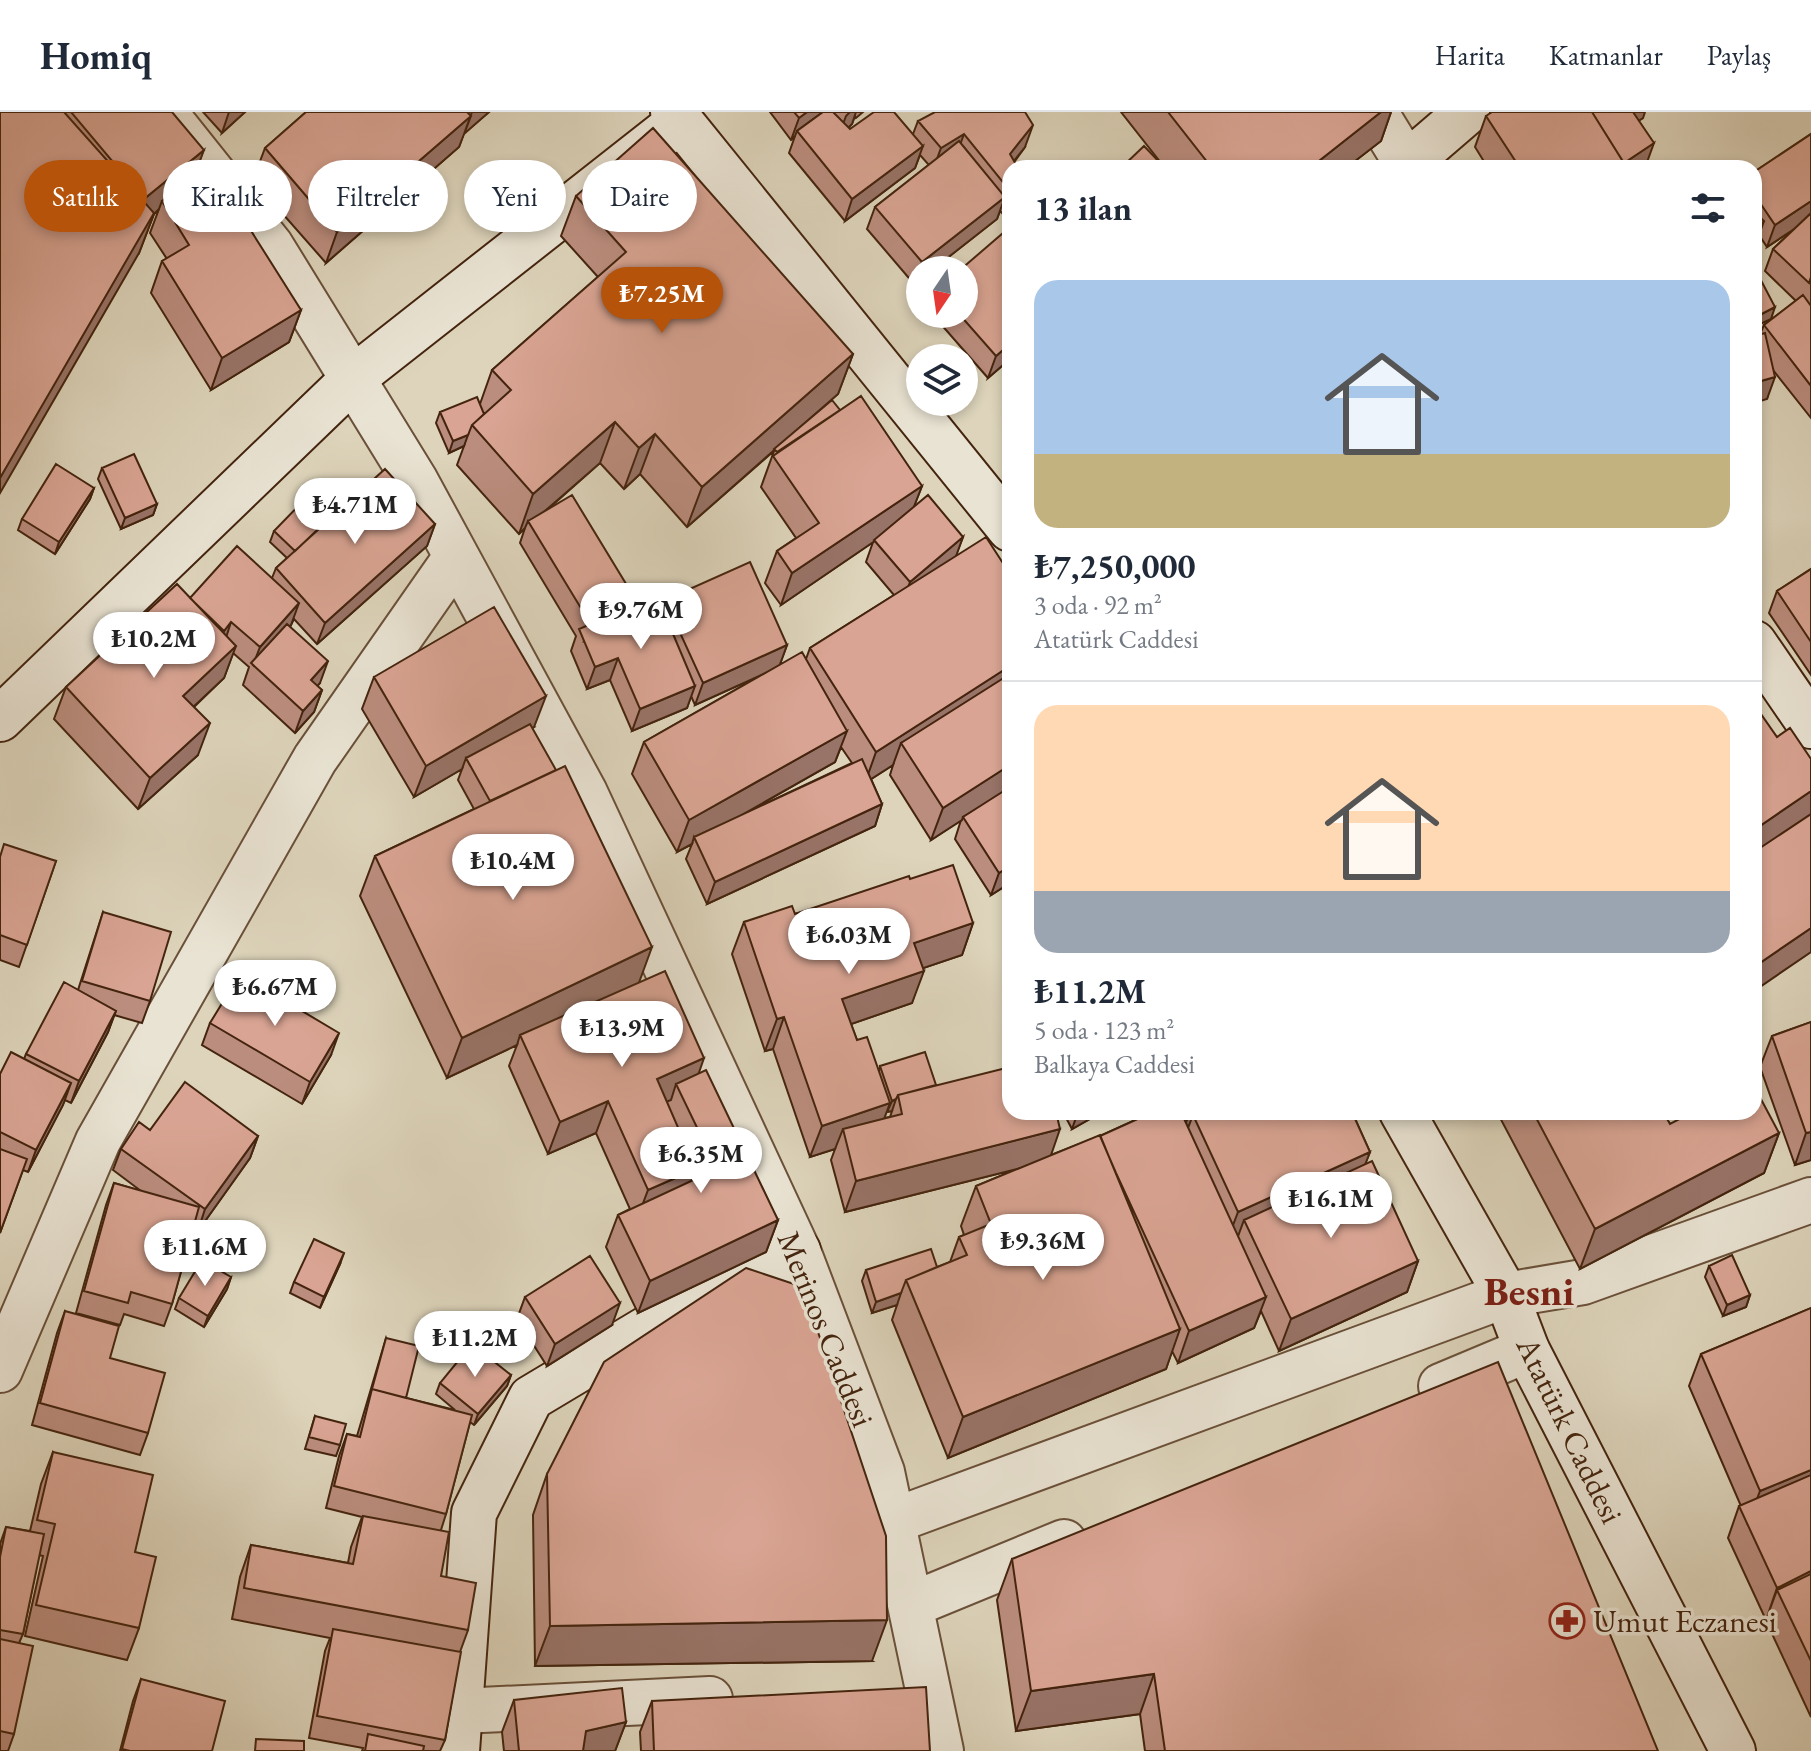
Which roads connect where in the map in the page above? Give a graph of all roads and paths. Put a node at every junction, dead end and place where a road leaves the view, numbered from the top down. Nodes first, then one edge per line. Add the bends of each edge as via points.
1 (164, 112) edge
2 (1375, 112) edge
3 (1467, 112) edge
4 (677, 117) edge
5 (1402, 160) edge
6 (1414, 160) edge
7 (352, 380) junction
8 (1002, 519) edge
9 (456, 557) junction
10 (1762, 655) edge
11 (0, 719) edge
12 (1811, 726) edge
13 (1407, 1120) edge
14 (1811, 1200) edge
15 (798, 1251) junction
16 (1506, 1295) junction
17 (1527, 1350) junction
18 (0, 1370) edge
19 (1409, 1399) edge
20 (893, 1521) junction
21 (1101, 1526) edge
22 (911, 1605) junction
23 (928, 1689) junction
24 (881, 1692) edge
25 (756, 1697) edge
26 (458, 1731) edge
27 (941, 1751) edge
28 (1733, 1751) edge

1 - 7 street, Merinos Caddesi via 271,246
2 - 5 street
3 - 6 street
4 - 7 street
4 - 8 street
7 - 9 street, Merinos Caddesi
7 - 11 street
9 - 15 street, Merinos Caddesi via 585,793
9 - 18 street via 315,759 106,1128
10 - 12 street
13 - 16 street, Atatürk Caddesi
14 - 16 street via 1583,1282
15 - 20 street, Merinos Caddesi via 882,1472
15 - 26 street via 653,1325 531,1398 474,1513
16 - 17 street, Atatürk Caddesi
16 - 20 street
17 - 19 street
17 - 28 street, Atatürk Caddesi
20 - 22 street, Merinos Caddesi
21 - 22 street
22 - 23 street, Merinos Caddesi
23 - 24 street
23 - 27 street, Merinos Caddesi
25 - 26 street

